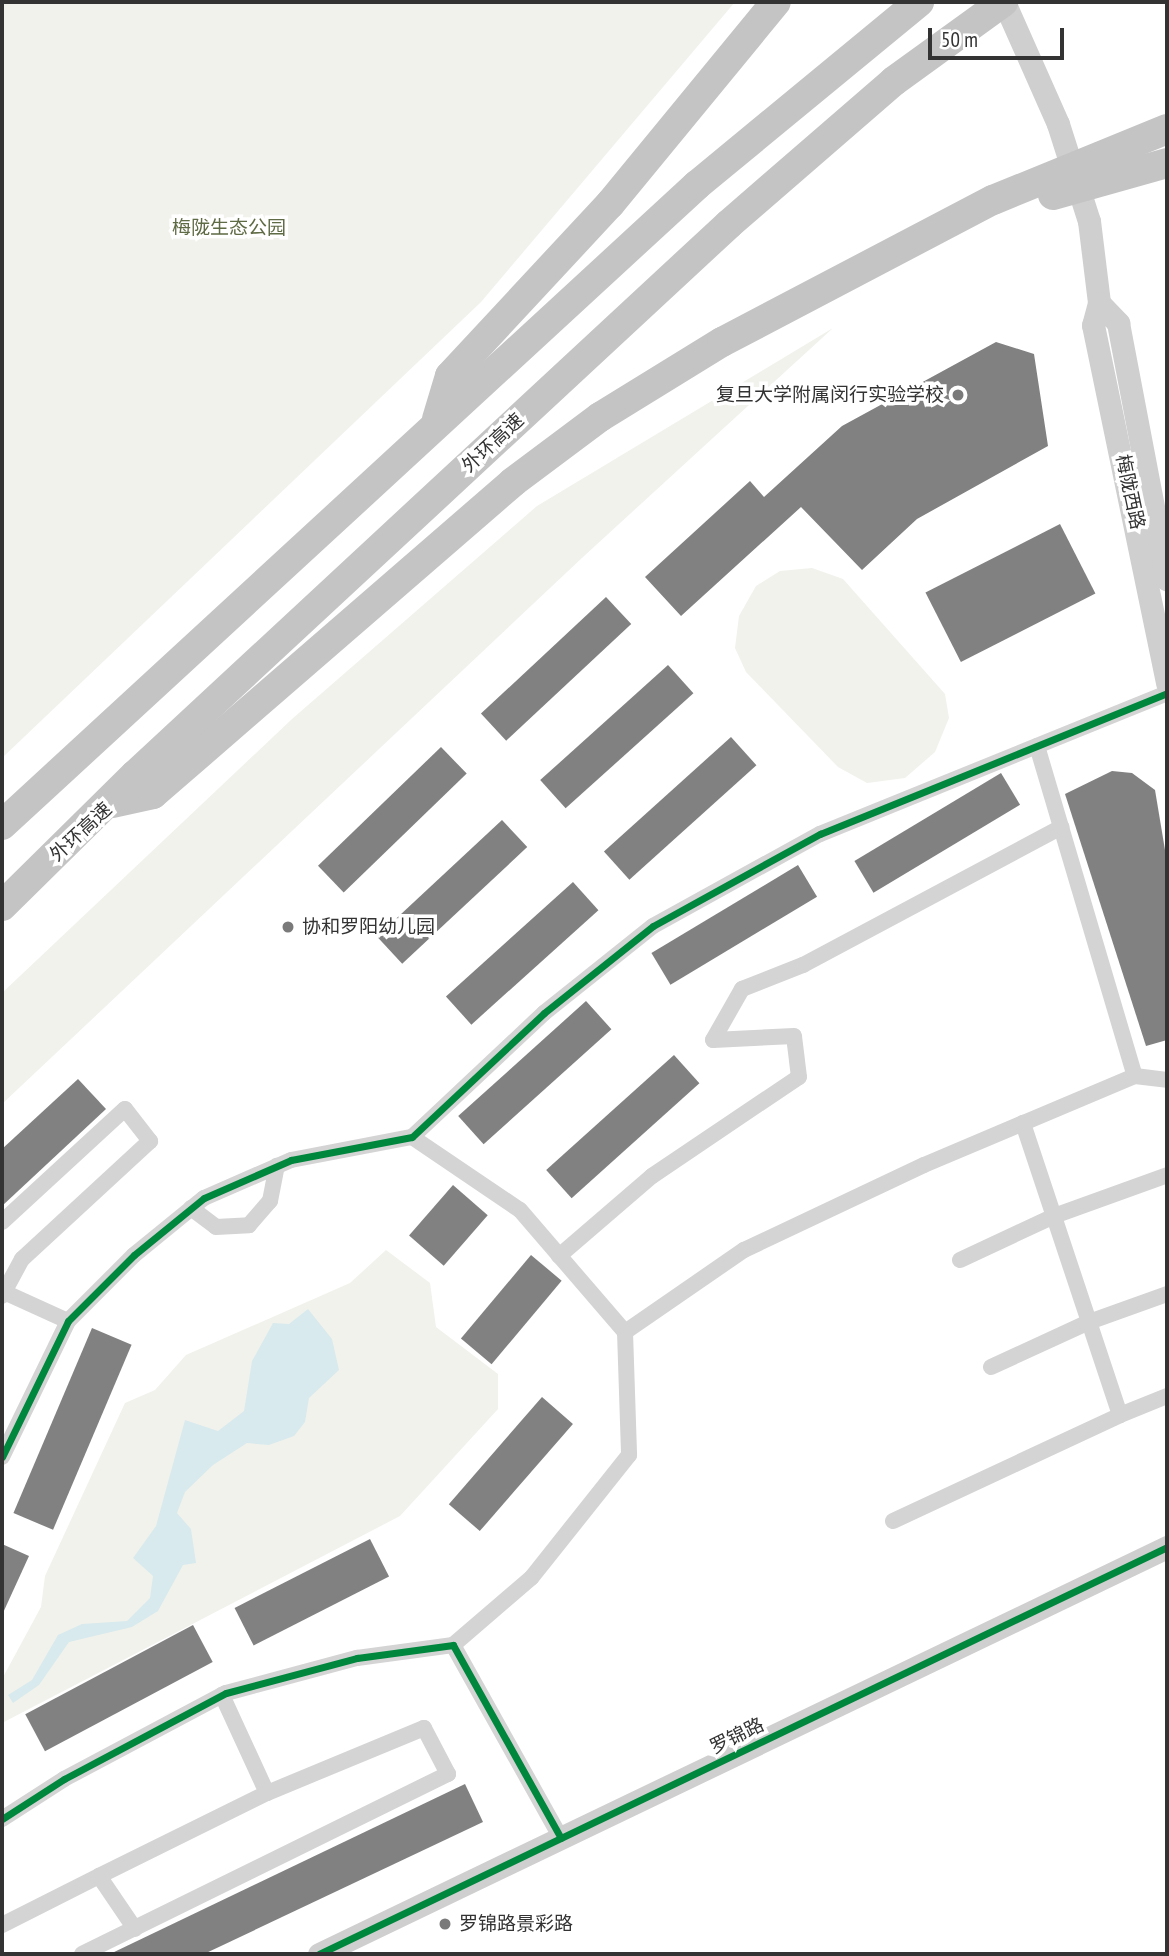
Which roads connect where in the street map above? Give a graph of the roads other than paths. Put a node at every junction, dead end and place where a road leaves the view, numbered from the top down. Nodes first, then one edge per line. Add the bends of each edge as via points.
1 (776, 2) edge
2 (919, 2) edge
3 (1003, 2) edge
4 (1167, 129) edge
5 (1167, 163) edge
6 (1099, 303) junction
7 (781, 307) junction
8 (437, 419) junction
9 (1167, 579) edge
10 (1167, 683) edge
11 (1167, 693) edge
12 (1037, 746) junction
13 (112, 803) junction
14 (2, 825) edge
15 (1061, 827) junction
16 (2, 906) edge
17 (1135, 1076) junction
18 (1167, 1080) edge
19 (1023, 1124) junction
20 (412, 1137) junction
21 (277, 1166) junction
22 (1167, 1175) edge
23 (191, 1208) junction
24 (1054, 1216) junction
25 (2, 1222) edge
26 (559, 1256) junction
27 (960, 1260) dead end
28 (3, 1294) edge
29 (1167, 1294) edge
30 (68, 1321) junction
31 (1088, 1322) junction
32 (625, 1332) junction
33 (991, 1367) dead end
34 (1167, 1396) edge
35 (1120, 1415) junction
36 (2, 1457) edge
37 (893, 1521) dead end
38 (1167, 1547) edge
39 (453, 1645) junction
40 (222, 1695) junction
41 (267, 1793) junction
42 (2, 1819) edge
43 (561, 1839) junction
44 (99, 1876) junction
45 (2, 1925) edge
46 (135, 1929) junction
47 (82, 1954) edge
48 (320, 1954) edge

1 - 8 highway via 636,174 450,376
2 - 8 highway via 697,185
3 - 6 street, 梅陇西路 via 1077,173
3 - 13 highway, 外环高速 via 894,82 729,224 146,765
4 - 7 highway, bridge via 993,200
5 - 7 highway, bridge via 1075,186
6 - 9 street, 梅陇西路 via 1118,323
6 - 10 street, 梅陇西路 via 1093,326
7 - 13 highway, bridge via 620,404 513,482 153,794
8 - 14 highway
11 - 12 street
12 - 15 street
12 - 20 street via 820,834 653,926 544,1013
13 - 16 highway, 外环高速
15 - 17 street
15 - 26 street via 803,965 742,989 713,1040 794,1036 799,1077 652,1176
17 - 18 street
17 - 19 street
19 - 24 street
19 - 32 street via 744,1250
20 - 21 street
20 - 26 street via 520,1210
21 - 23 street
21 - 23 street via 270,1201 249,1225 216,1227
22 - 24 street
23 - 30 street
24 - 27 street
24 - 31 street
25 - 28 street via 125,1109 150,1141 22,1259
26 - 32 street
28 - 30 street
29 - 31 street
30 - 36 street
31 - 33 street
31 - 35 street
32 - 39 street via 629,1455 531,1578
34 - 35 street
35 - 37 street
38 - 43 street, 罗锦路
39 - 40 street via 357,1658
39 - 43 street
40 - 41 street
40 - 42 street via 64,1779
41 - 44 street
41 - 46 street via 424,1728 448,1774
43 - 48 street, 罗锦路
44 - 45 street
44 - 46 street
46 - 47 street

